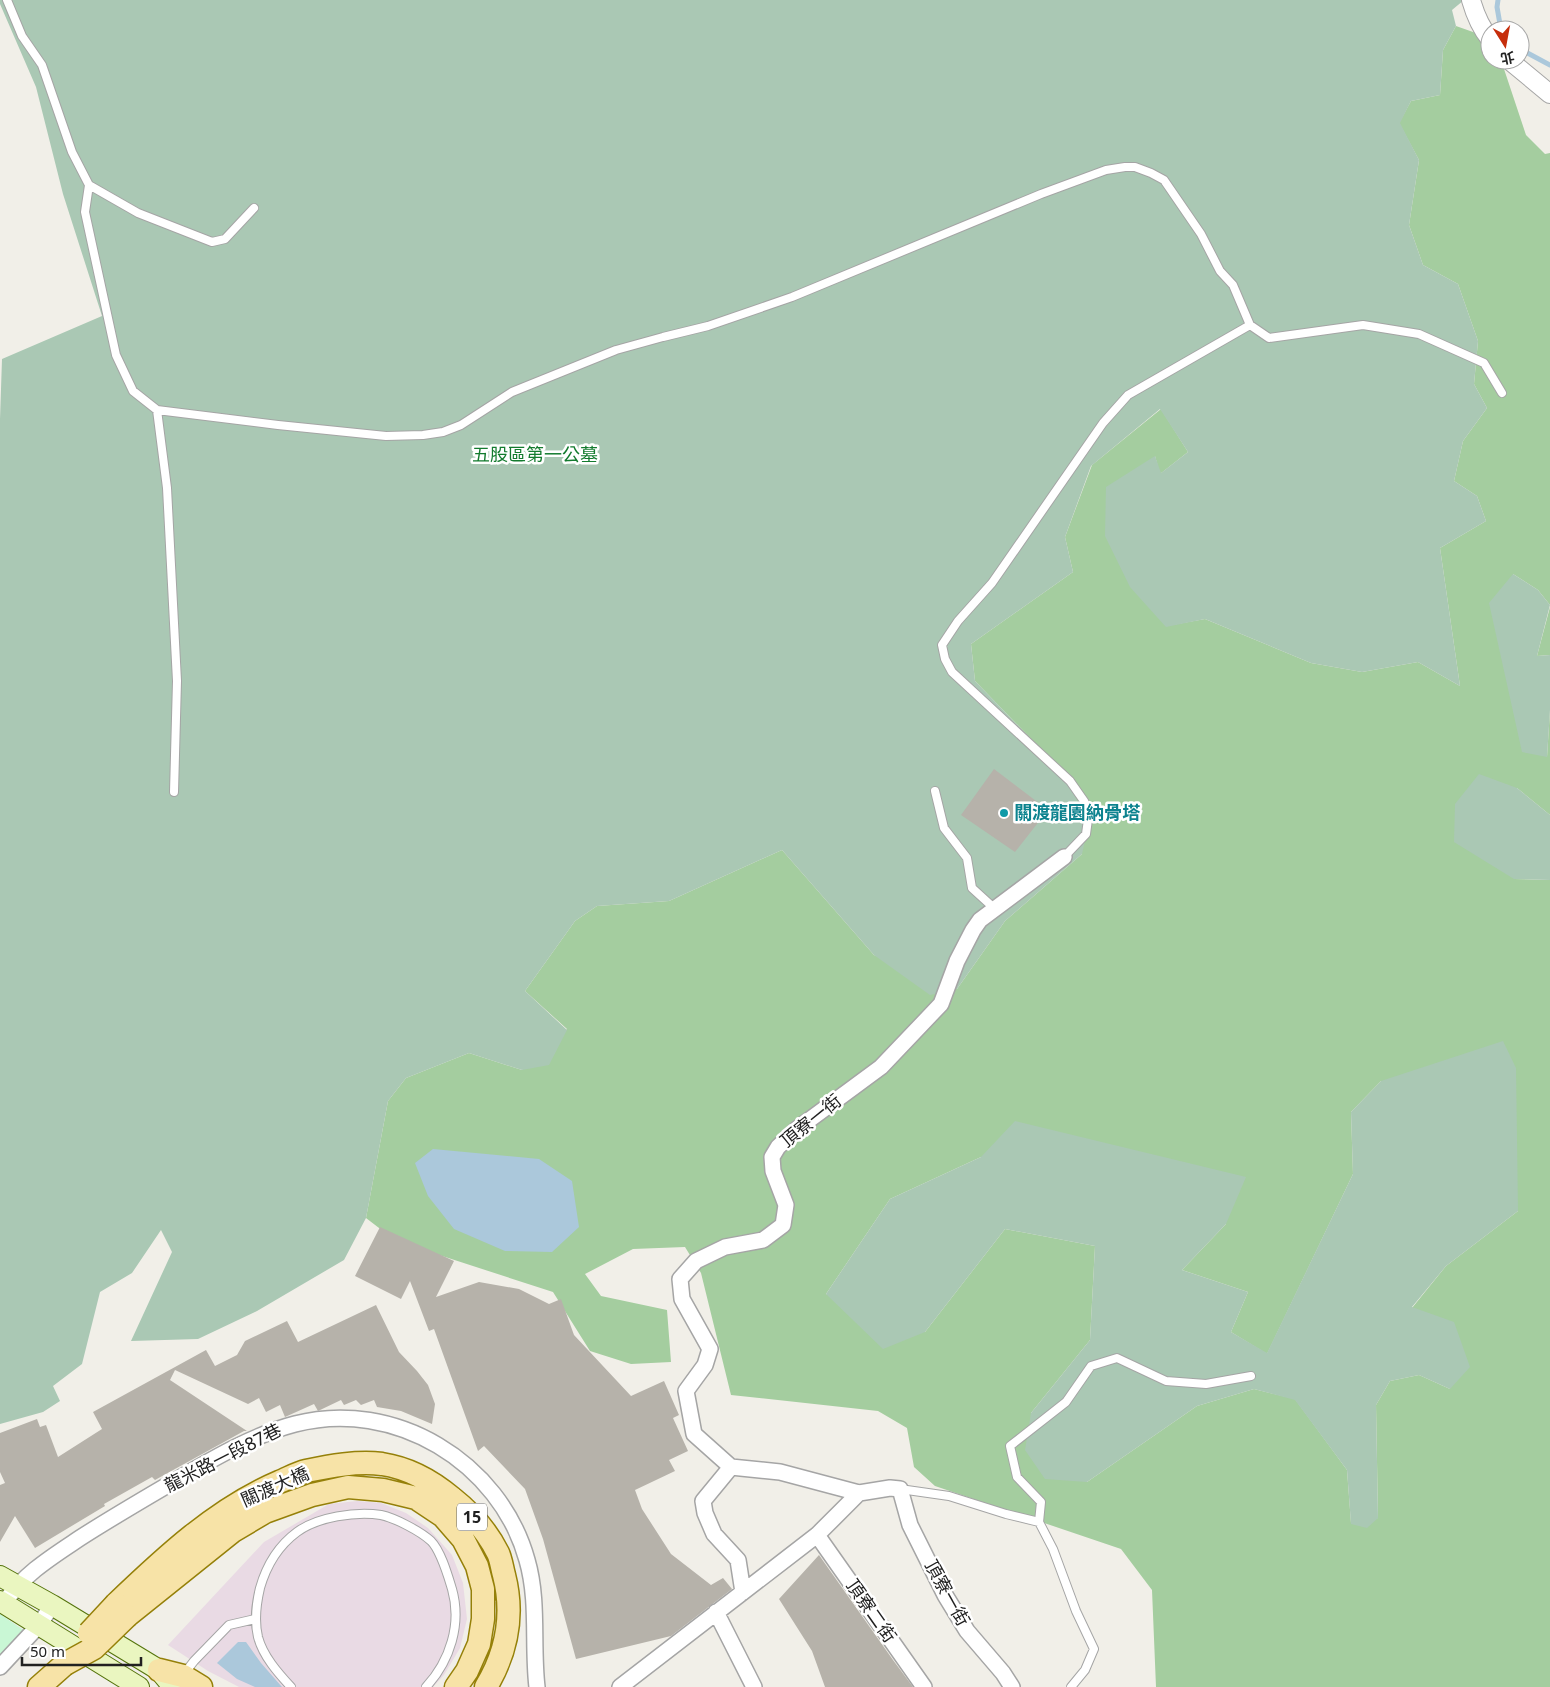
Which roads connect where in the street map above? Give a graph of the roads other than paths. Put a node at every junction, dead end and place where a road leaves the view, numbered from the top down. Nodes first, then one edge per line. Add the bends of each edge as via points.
1 (7, 0) edge
2 (1471, 0) edge
3 (1480, 23) edge
4 (1521, 70) edge
5 (1550, 94) edge
6 (90, 185) junction
7 (254, 208) dead end
8 (1250, 325) junction
9 (1502, 393) dead end
10 (157, 410) junction
11 (935, 791) dead end
12 (174, 792) dead end
13 (1064, 857) joint
14 (995, 909) junction
15 (1250, 1376) dead end
16 (731, 1467) junction
17 (900, 1489) junction
18 (859, 1493) junction
19 (1039, 1522) junction
20 (817, 1535) junction
21 (8, 1581) edge
22 (743, 1592) junction
23 (2, 1602) edge
24 (52, 1605) junction
25 (122, 1610) junction
26 (716, 1612) junction
27 (255, 1619) junction
28 (40, 1624) junction
29 (0, 1667) edge
30 (179, 1680) edge
31 (40, 1687) edge
32 (139, 1687) edge
33 (291, 1687) edge
34 (426, 1687) edge
35 (456, 1687) edge
36 (486, 1687) edge
37 (537, 1687) edge
38 (620, 1687) edge
39 (754, 1687) edge
40 (924, 1687) edge
41 (1012, 1687) edge
42 (1071, 1687) edge

1 - 6 lane via 22,36 42,65 72,152
2 - 3 street
4 - 5 street
6 - 7 lane via 138,213 212,242 225,239
6 - 10 lane via 85,212 116,355 133,391
8 - 9 lane via 1269,338 1363,325 1419,334 1484,363
8 - 10 lane via 1233,285 1217,267 1201,234 1164,180 1125,166 1040,194 792,297 708,326 616,350 512,392 461,425 443,432 386,436
8 - 13 lane via 1128,395 1103,423 992,583 958,620 942,644 952,672 1070,780 1084,801 1089,812 1086,834
10 - 12 lane via 167,488 177,681
11 - 14 lane via 944,828 967,858 972,888
13 - 14 street, 頂寮一街
14 - 16 street, 頂寮一街 via 973,930 941,1004 881,1067 797,1128 778,1146 772,1157 773,1171 786,1205 783,1225 763,1240 725,1247 696,1261 680,1279 682,1299 710,1349 705,1365 686,1391 694,1434
15 - 19 lane via 1206,1384 1166,1381 1117,1358 1091,1366 1066,1402 1010,1446 1017,1477 1041,1502
16 - 18 street via 780,1472
16 - 22 street via 703,1501 714,1534 738,1560
17 - 18 street
17 - 19 lane via 949,1496
17 - 41 street, 頂寮一街 via 910,1525 946,1595 967,1631
18 - 20 street
19 - 42 lane via 1094,1649 1085,1670
20 - 22 street
20 - 40 street, 頂寮二街
21 - 23 street, 龍米路一段87巷
21 - 24 main road
21 - 37 street, 龍米路一段87巷 via 188,1473 251,1440 317,1420 347,1418 376,1421 427,1438 447,1450 467,1465 505,1510 528,1561 534,1602
22 - 26 street
23 - 28 main road
24 - 28 street
24 - 30 main road
25 - 31 main road, bridge via 94,1648 65,1664
25 - 35 main road via 265,1512 312,1494 348,1487 382,1490 416,1498 443,1516 463,1539 477,1566 483,1620 479,1644 468,1672
25 - 36 main road, 關渡大橋 / 15 via 157,1566 233,1507 264,1489 304,1471 343,1464 381,1464 409,1471 438,1486 481,1526 498,1554 506,1583 507,1638
26 - 38 street
26 - 39 street
27 - 30 lane via 229,1625
27 - 33 lane via 258,1639 270,1662
27 - 34 lane via 265,1572 277,1552 297,1532 320,1520 358,1514 382,1515 408,1526 432,1542 444,1565 456,1603 455,1632 445,1662
28 - 29 street
28 - 32 main road

